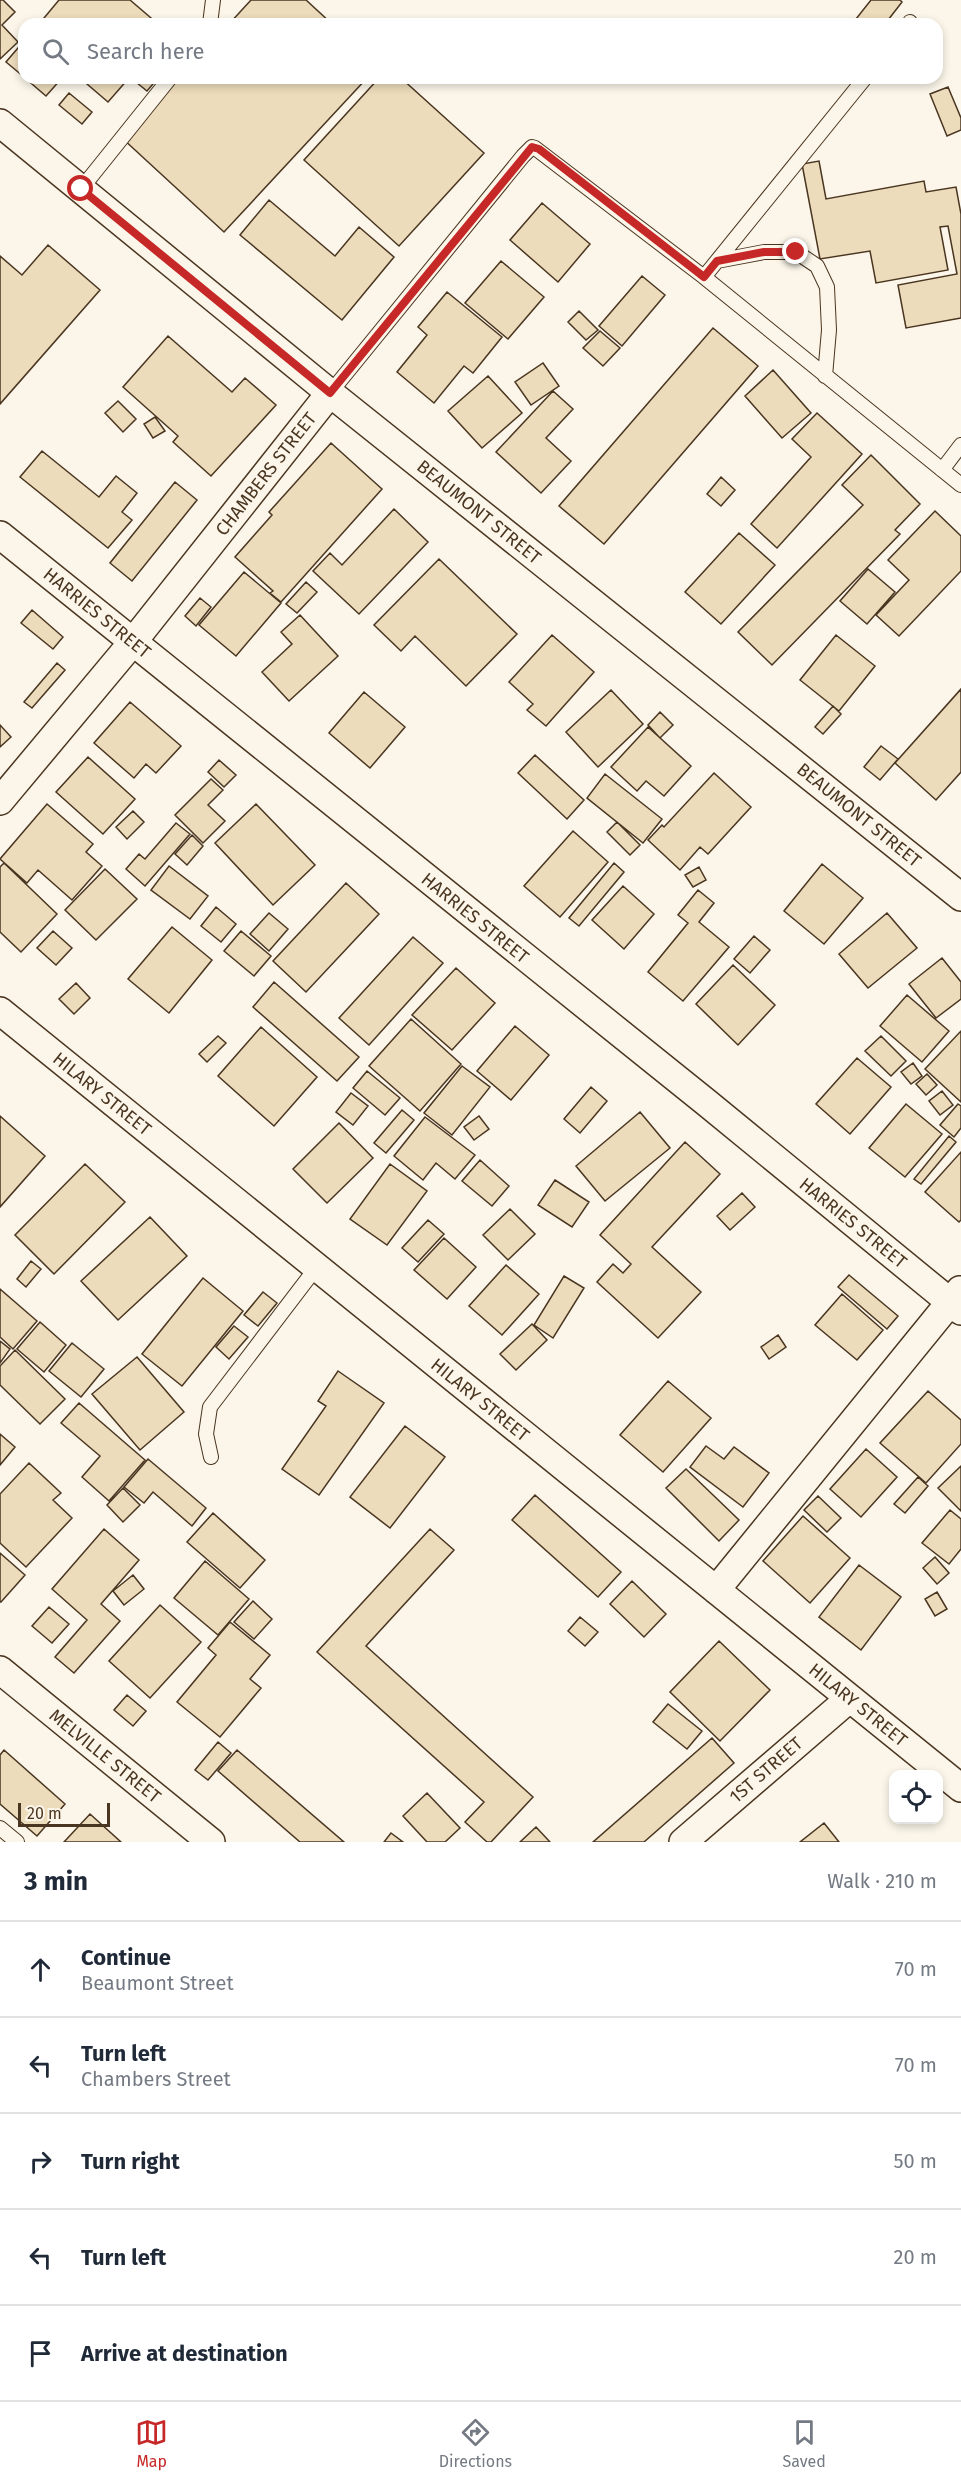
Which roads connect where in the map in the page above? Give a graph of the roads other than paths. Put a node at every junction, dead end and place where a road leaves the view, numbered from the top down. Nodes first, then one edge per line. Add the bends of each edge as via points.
1 (213, 0) edge
2 (211, 18) edge
3 (165, 84) edge
4 (860, 84) edge
5 (0, 123) edge
6 (81, 189) junction
7 (717, 261) junction
8 (704, 277) junction
9 (825, 376) junction
10 (330, 393) junction
11 (961, 445) edge
12 (942, 470) junction
13 (961, 485) edge
14 (0, 535) edge
15 (132, 643) junction
16 (0, 801) edge
17 (961, 897) edge
18 (0, 1011) edge
19 (316, 1268) junction
20 (957, 1301) edge
21 (211, 1457) dead end
22 (716, 1590) junction
23 (0, 1671) edge
24 (849, 1699) junction
25 (961, 1788) edge
26 (0, 1828) edge
27 (17, 1842) edge
28 (211, 1842) edge
29 (683, 1842) edge

1 - 2 lane
3 - 6 lane
4 - 7 lane
5 - 6 street, BEAUMONT STREET
6 - 10 street, BEAUMONT STREET
7 - 8 lane
7 - 9 lane via 764,252 796,252 817,266 827,287
8 - 9 lane
8 - 10 lane, CHAMBERS STREET via 532,147
9 - 12 lane
10 - 15 street, CHAMBERS STREET
10 - 17 street, BEAUMONT STREET
11 - 12 lane
12 - 13 lane
14 - 15 street, HARRIES STREET
15 - 16 street, CHAMBERS STREET
15 - 20 street, HARRIES STREET
18 - 19 street, HILARY STREET
19 - 21 lane via 210,1407 206,1434
19 - 22 street, HILARY STREET
20 - 22 street, HARRIES STREET
22 - 24 street, HILARY STREET
23 - 28 street, MELVILLE STREET
24 - 25 street, HILARY STREET
24 - 29 street, 1ST STREET
26 - 27 lane

